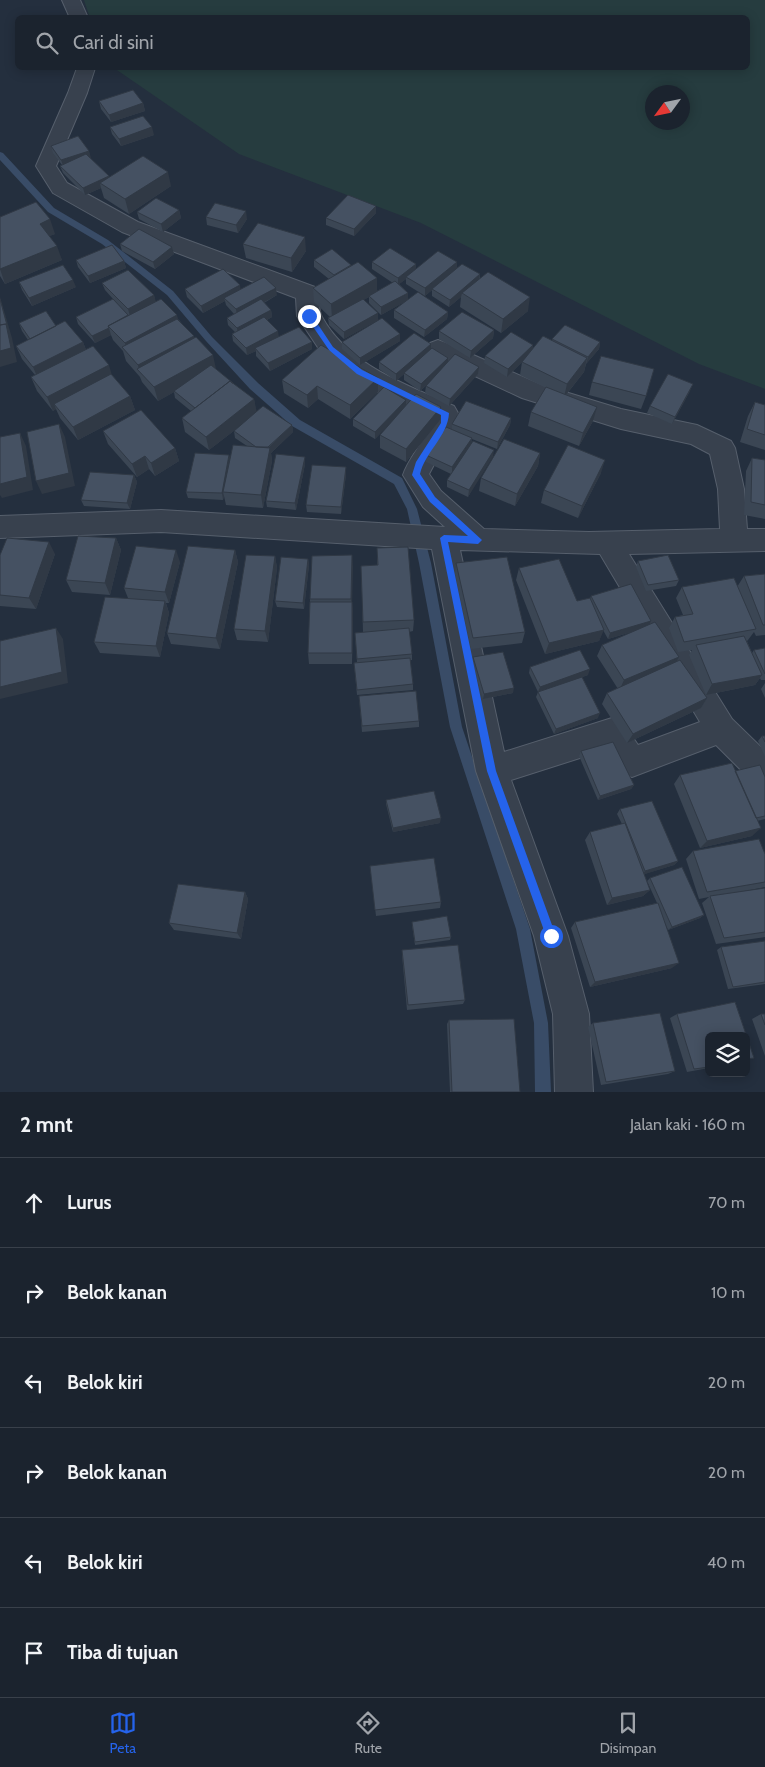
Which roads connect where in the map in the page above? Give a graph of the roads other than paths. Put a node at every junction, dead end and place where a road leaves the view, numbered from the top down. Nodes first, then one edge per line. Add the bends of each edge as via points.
1 (71, 0) edge
2 (78, 15) edge
3 (86, 70) edge
4 (438, 350) edge
5 (0, 528) edge
6 (444, 538) junction
7 (734, 539) junction
8 (478, 540) junction
9 (765, 540) edge
10 (608, 543) junction
11 (721, 729) junction
12 (492, 771) junction
13 (765, 772) edge
14 (574, 1092) edge

1 - 2 street
3 - 8 street via 46,166 60,188 130,226 307,293 309,316 331,349 359,372 445,413 445,423 418,464 416,475 432,499
4 - 7 street via 566,402 621,419 697,435 722,448 730,489
5 - 6 street via 161,520
6 - 8 street
6 - 12 street
7 - 9 street
7 - 10 street
8 - 10 street
10 - 11 street
11 - 12 street via 632,762 612,733
11 - 13 street
12 - 14 street via 551,936 571,1014

